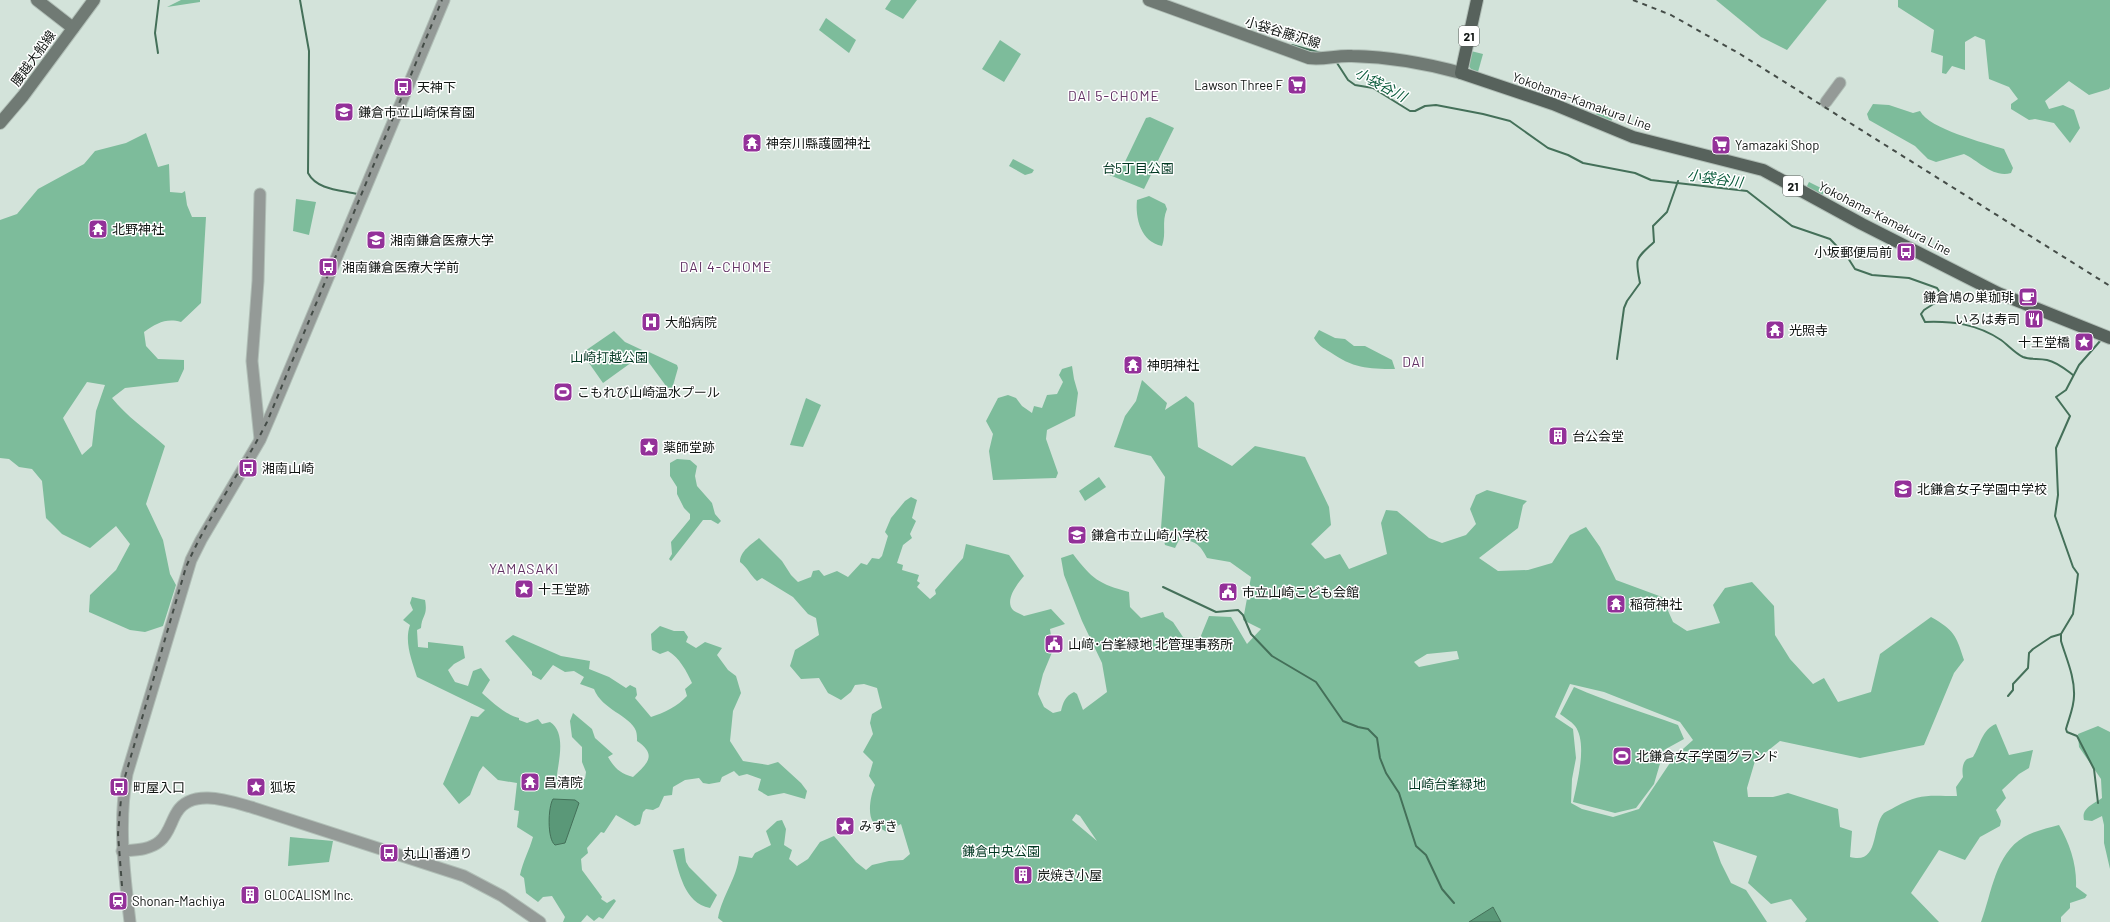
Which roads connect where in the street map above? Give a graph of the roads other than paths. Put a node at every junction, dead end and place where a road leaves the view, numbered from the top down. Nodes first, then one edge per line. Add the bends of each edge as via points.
1 (37, 0) edge
2 (94, 0) edge
3 (444, 0) edge
4 (1149, 0) edge
5 (1477, 0) edge
6 (73, 28) junction
7 (1461, 73) junction
8 (1840, 83) dead end
9 (1826, 102) dead end
10 (0, 123) edge
11 (260, 194) dead end
12 (2110, 338) edge
13 (260, 440) junction
14 (122, 851) junction
15 (130, 922) edge
16 (540, 922) edge

1 - 6 main road
2 - 6 main road
3 - 13 street
4 - 7 main road, 小袋谷藤沢線 via 1309,58 1328,59 1350,55 1402,60
5 - 7 main road, 21
6 - 10 main road, 腰越大船線
7 - 12 main road, Yokohama-Kamakura Line / 21 via 1553,104 1633,137 1763,170 1998,293
8 - 9 street
11 - 13 street via 258,281 252,361
13 - 14 street via 201,540 183,581 127,774 122,801
14 - 15 street
14 - 16 street via 145,848 161,840 170,828 176,813 190,800 223,800 249,806 464,876 502,896

